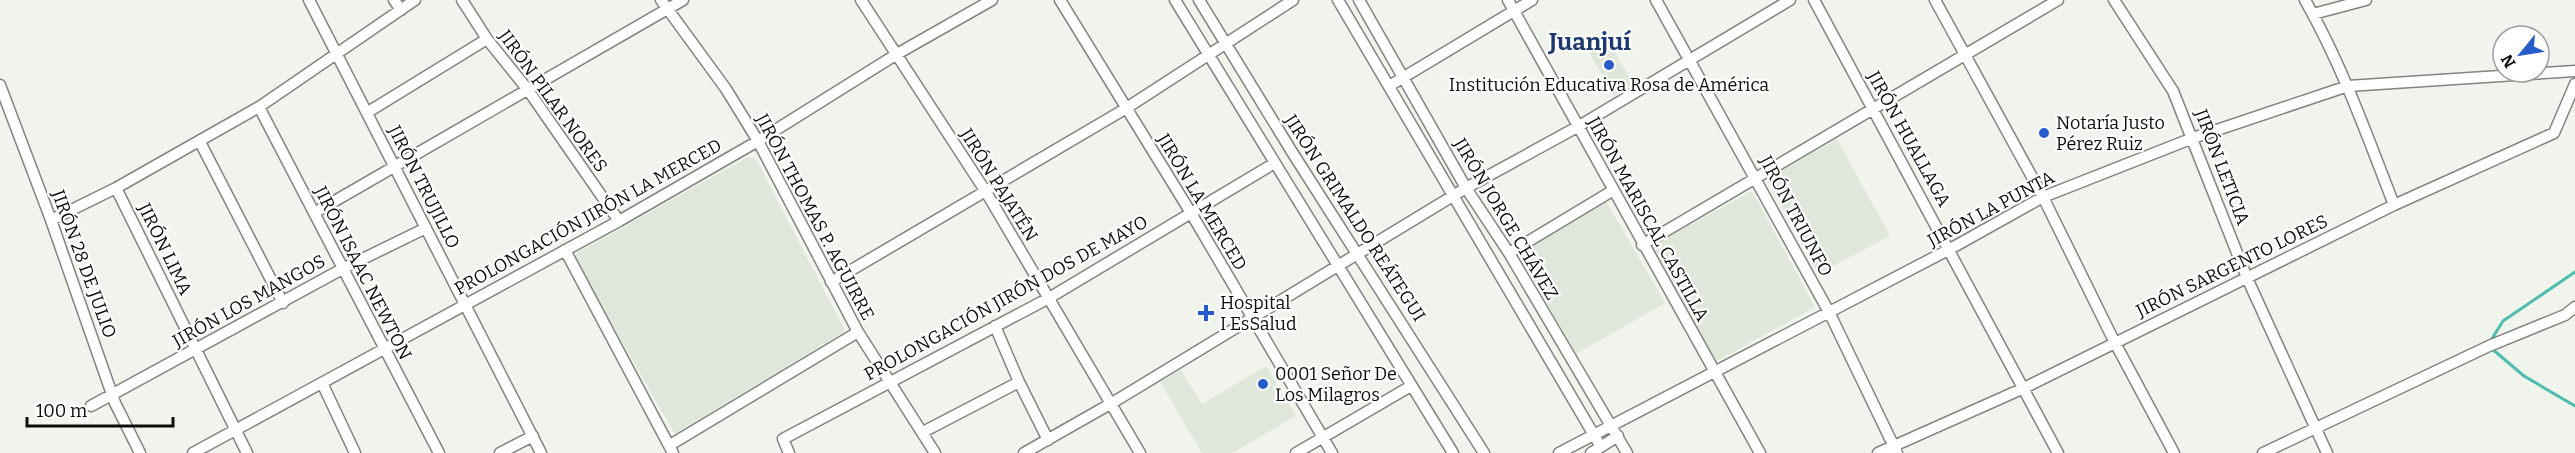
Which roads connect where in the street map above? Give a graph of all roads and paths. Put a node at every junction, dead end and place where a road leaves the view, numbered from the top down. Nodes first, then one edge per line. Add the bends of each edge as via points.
1 (309, 0) edge
2 (394, 0) edge
3 (415, 0) edge
4 (462, 0) edge
5 (683, 0) edge
6 (861, 0) edge
7 (992, 0) edge
8 (1060, 0) edge
9 (1175, 0) edge
10 (1199, 0) edge
11 (1293, 0) edge
12 (1338, 0) edge
13 (1359, 0) edge
14 (1508, 0) edge
15 (1532, 0) edge
16 (1656, 0) edge
17 (1790, 0) edge
18 (1814, 0) edge
19 (1935, 0) edge
20 (2058, 0) edge
21 (2114, 0) edge
22 (2305, 0) edge
23 (2366, 0) edge
24 (664, 4) edge
25 (400, 10) junction
26 (1514, 11) junction
27 (2313, 14) junction
28 (487, 39) junction
29 (1225, 44) junction
30 (338, 54) junction
31 (897, 54) junction
32 (1208, 56) junction
33 (1966, 56) junction
34 (1690, 60) junction
35 (2575, 71) edge
36 (1403, 76) junction
37 (2575, 84) edge
38 (1389, 86) junction
39 (2348, 86) junction
40 (1, 88) edge
41 (528, 90) junction
42 (259, 107) junction
43 (1874, 109) junction
44 (1125, 110) junction
45 (368, 112) junction
46 (1579, 126) junction
47 (2193, 138) junction
48 (758, 141) junction
49 (200, 142) junction
50 (1273, 164) junction
51 (396, 167) junction
52 (1757, 177) junction
53 (1466, 188) junction
54 (116, 189) junction
55 (1612, 191) junction
56 (986, 192) junction
57 (1453, 196) junction
58 (2043, 197) junction
59 (2394, 205) junction
60 (314, 213) junction
61 (1191, 213) junction
62 (51, 220) junction
63 (619, 221) junction
64 (426, 228) junction
65 (1642, 245) junction
66 (1950, 249) junction
67 (565, 250) junction
68 (1509, 253) junction
69 (1358, 254) junction
70 (1337, 266) junction
71 (344, 268) junction
72 (2247, 278) junction
73 (831, 282) junction
74 (1049, 298) junction
75 (282, 303) junction
76 (465, 303) junction
77 (2575, 307) edge
78 (1829, 312) junction
79 (1252, 318) junction
80 (995, 326) junction
81 (858, 332) junction
82 (2114, 341) junction
83 (196, 349) junction
84 (384, 350) junction
85 (1713, 372) junction
86 (889, 382) junction
87 (1019, 382) junction
88 (323, 385) junction
89 (1411, 386) junction
90 (2024, 388) junction
91 (113, 395) junction
92 (1112, 403) junction
93 (91, 406) dead end
94 (1611, 426) junction
95 (2313, 427) junction
96 (234, 429) junction
97 (923, 432) junction
98 (1593, 434) junction
99 (533, 436) junction
100 (1618, 436) junction
101 (1322, 437) junction
102 (1048, 440) junction
103 (1601, 447) junction
104 (671, 449) edge
105 (1895, 449) edge
106 (140, 453) edge
107 (193, 453) edge
108 (247, 453) edge
109 (355, 453) edge
110 (440, 453) edge
111 (500, 453) edge
112 (541, 453) edge
113 (789, 453) edge
114 (935, 453) edge
115 (1024, 453) edge
116 (1140, 453) edge
117 (1296, 453) edge
118 (1332, 453) edge
119 (1453, 453) edge
120 (1484, 453) edge
121 (1559, 453) edge
122 (1591, 453) edge
123 (1628, 453) edge
124 (1760, 453) edge
125 (1878, 453) edge
126 (2058, 453) edge
127 (2174, 453) edge
128 (2263, 453) edge
129 (2327, 453) edge

1 - 30 street, JIRÓN TRUJILLO
2 - 25 street
3 - 25 street
4 - 28 street, JIRÓN PILAR NORES
5 - 24 street
6 - 31 street, JIRÓN PAJATÉN
7 - 31 street, PROLONGACIÓN JIRÓN LA MERCED
8 - 44 street, JIRÓN LA MERCED
9 - 32 street, JIRÓN GRIMALDO REÁTEGUI
10 - 29 street, JIRÓN GRIMALDO REÁTEGUI
11 - 29 street
12 - 38 street, JIRÓN JORGE CHÁVEZ
13 - 36 street, JIRÓN JORGE CHÁVEZ
14 - 26 street, JIRÓN MARISCAL CASTILLA
15 - 26 street
16 - 34 street, JIRÓN TRIUNFO
17 - 34 street
18 - 43 street, JIRÓN HUALLAGA
19 - 33 street
20 - 33 street
21 - 47 street, JIRÓN LETICIA via 2173,91
22 - 27 street
23 - 27 street
24 - 41 street
24 - 48 street, JIRÓN THOMAS P. AGUIRRE via 726,89
25 - 30 street
26 - 36 street
26 - 46 street, JIRÓN MARISCAL CASTILLA
27 - 39 street
28 - 41 street, JIRÓN PILAR NORES
28 - 45 street
29 - 32 street
29 - 69 street, JIRÓN GRIMALDO REÁTEGUI
30 - 42 street
30 - 45 street, JIRÓN TRUJILLO
31 - 48 street, PROLONGACIÓN JIRÓN LA MERCED
31 - 56 street, JIRÓN PAJATÉN
32 - 44 street
32 - 50 street, JIRÓN GRIMALDO REÁTEGUI
33 - 43 street
33 - 58 street
34 - 46 street
34 - 52 street, JIRÓN TRIUNFO
35 - 39 street, JIRÓN LA PUNTA
36 - 38 street
36 - 53 street, JIRÓN JORGE CHÁVEZ
37 - 59 street, JIRÓN SARGENTO LORES via 2554,133
38 - 57 street, JIRÓN JORGE CHÁVEZ
39 - 47 street, JIRÓN LA PUNTA
39 - 59 street
40 - 62 street, JIRÓN 28 DE JULIO
41 - 51 street
41 - 63 street, JIRÓN PILAR NORES
42 - 49 street
42 - 60 street, JIRÓN ISAAC NEWTON
43 - 52 street
43 - 66 street, JIRÓN HUALLAGA
44 - 56 street
44 - 61 street, JIRÓN LA MERCED
45 - 51 street, JIRÓN TRUJILLO
46 - 53 street
46 - 55 street, JIRÓN MARISCAL CASTILLA
47 - 58 street, JIRÓN LA PUNTA
47 - 72 street, JIRÓN LETICIA
48 - 63 street, PROLONGACIÓN JIRÓN LA MERCED
48 - 73 street, JIRÓN THOMAS P. AGUIRRE
49 - 54 street
49 - 75 street
50 - 61 street, PROLONGACIÓN JIRÓN DOS DE MAYO
50 - 70 street, JIRÓN GRIMALDO REÁTEGUI
51 - 60 street
51 - 64 street, JIRÓN TRUJILLO
52 - 65 street
52 - 78 street, JIRÓN TRIUNFO
53 - 57 street
53 - 68 street, JIRÓN JORGE CHÁVEZ
54 - 62 street
54 - 83 street, JIRÓN LIMA
55 - 65 street, JIRÓN MARISCAL CASTILLA
55 - 68 street
56 - 73 street
56 - 74 street, JIRÓN PAJATÉN
57 - 69 street
57 - 98 street, JIRÓN JORGE CHÁVEZ
58 - 66 street, JIRÓN LA PUNTA
58 - 82 street
59 - 72 street, JIRÓN SARGENTO LORES
60 - 71 street, JIRÓN ISAAC NEWTON
61 - 74 street, PROLONGACIÓN JIRÓN DOS DE MAYO
61 - 79 street, JIRÓN LA MERCED
62 - 91 street, JIRÓN 28 DE JULIO
63 - 67 street, PROLONGACIÓN JIRÓN LA MERCED
64 - 71 street, JIRÓN LOS MANGOS
64 - 76 street, JIRÓN TRUJILLO
65 - 85 street, JIRÓN MARISCAL CASTILLA
66 - 78 street, JIRÓN LA PUNTA
66 - 90 street, JIRÓN HUALLAGA
67 - 76 street, PROLONGACIÓN JIRÓN LA MERCED
67 - 104 street
68 - 94 street, JIRÓN JORGE CHÁVEZ
69 - 70 street
69 - 120 street, JIRÓN GRIMALDO REÁTEGUI
70 - 79 street
70 - 89 street, JIRÓN GRIMALDO REÁTEGUI
71 - 75 street, JIRÓN LOS MANGOS
71 - 84 street, JIRÓN ISAAC NEWTON
72 - 82 street, JIRÓN SARGENTO LORES
72 - 95 street, JIRÓN LETICIA
73 - 81 street, JIRÓN THOMAS P. AGUIRRE
74 - 80 street, PROLONGACIÓN JIRÓN DOS DE MAYO
74 - 92 street, JIRÓN PAJATÉN
75 - 83 street, JIRÓN LOS MANGOS
76 - 84 street, PROLONGACIÓN JIRÓN LA MERCED
76 - 99 street, JIRÓN TRUJILLO
77 - 95 street via 2565,315
78 - 85 street, JIRÓN LA PUNTA
78 - 105 street, JIRÓN TRIUNFO
79 - 92 street
79 - 101 street, JIRÓN LA MERCED
80 - 86 street, PROLONGACIÓN JIRÓN DOS DE MAYO
80 - 87 street
81 - 86 street, JIRÓN THOMAS P. AGUIRRE
81 - 104 street
82 - 90 street, JIRÓN SARGENTO LORES
82 - 127 street
83 - 91 street, JIRÓN LOS MANGOS
83 - 96 street, JIRÓN LIMA
84 - 88 street, PROLONGACIÓN JIRÓN LA MERCED
84 - 110 street, JIRÓN ISAAC NEWTON
85 - 94 street, JIRÓN LA PUNTA
85 - 124 street, JIRÓN MARISCAL CASTILLA
86 - 97 street, JIRÓN THOMAS P. AGUIRRE
86 - 113 street, PROLONGACIÓN JIRÓN DOS DE MAYO via 783,439
87 - 97 street
87 - 102 street
88 - 96 street, PROLONGACIÓN JIRÓN LA MERCED
88 - 109 street
89 - 101 street
89 - 119 street, JIRÓN GRIMALDO REÁTEGUI
90 - 105 street, JIRÓN SARGENTO LORES
90 - 126 street, JIRÓN HUALLAGA
91 - 93 street, JIRÓN LOS MANGOS
91 - 106 street, JIRÓN 28 DE JULIO
92 - 102 street
92 - 116 street, JIRÓN PAJATÉN
94 - 98 street, JIRÓN LA PUNTA
94 - 100 street, JIRÓN JORGE CHÁVEZ
95 - 128 street
95 - 129 street, JIRÓN LETICIA
96 - 107 street, PROLONGACIÓN JIRÓN LA MERCED
96 - 108 street, JIRÓN LIMA
97 - 114 street, JIRÓN THOMAS P. AGUIRRE
98 - 103 street, JIRÓN JORGE CHÁVEZ
98 - 121 street, JIRÓN LA PUNTA
99 - 111 street
99 - 112 street, JIRÓN TRUJILLO
100 - 103 street
100 - 123 street, JIRÓN JORGE CHÁVEZ
101 - 117 street
101 - 118 street, JIRÓN LA MERCED
102 - 115 street
103 - 122 street
105 - 125 street, JIRÓN SARGENTO LORES

